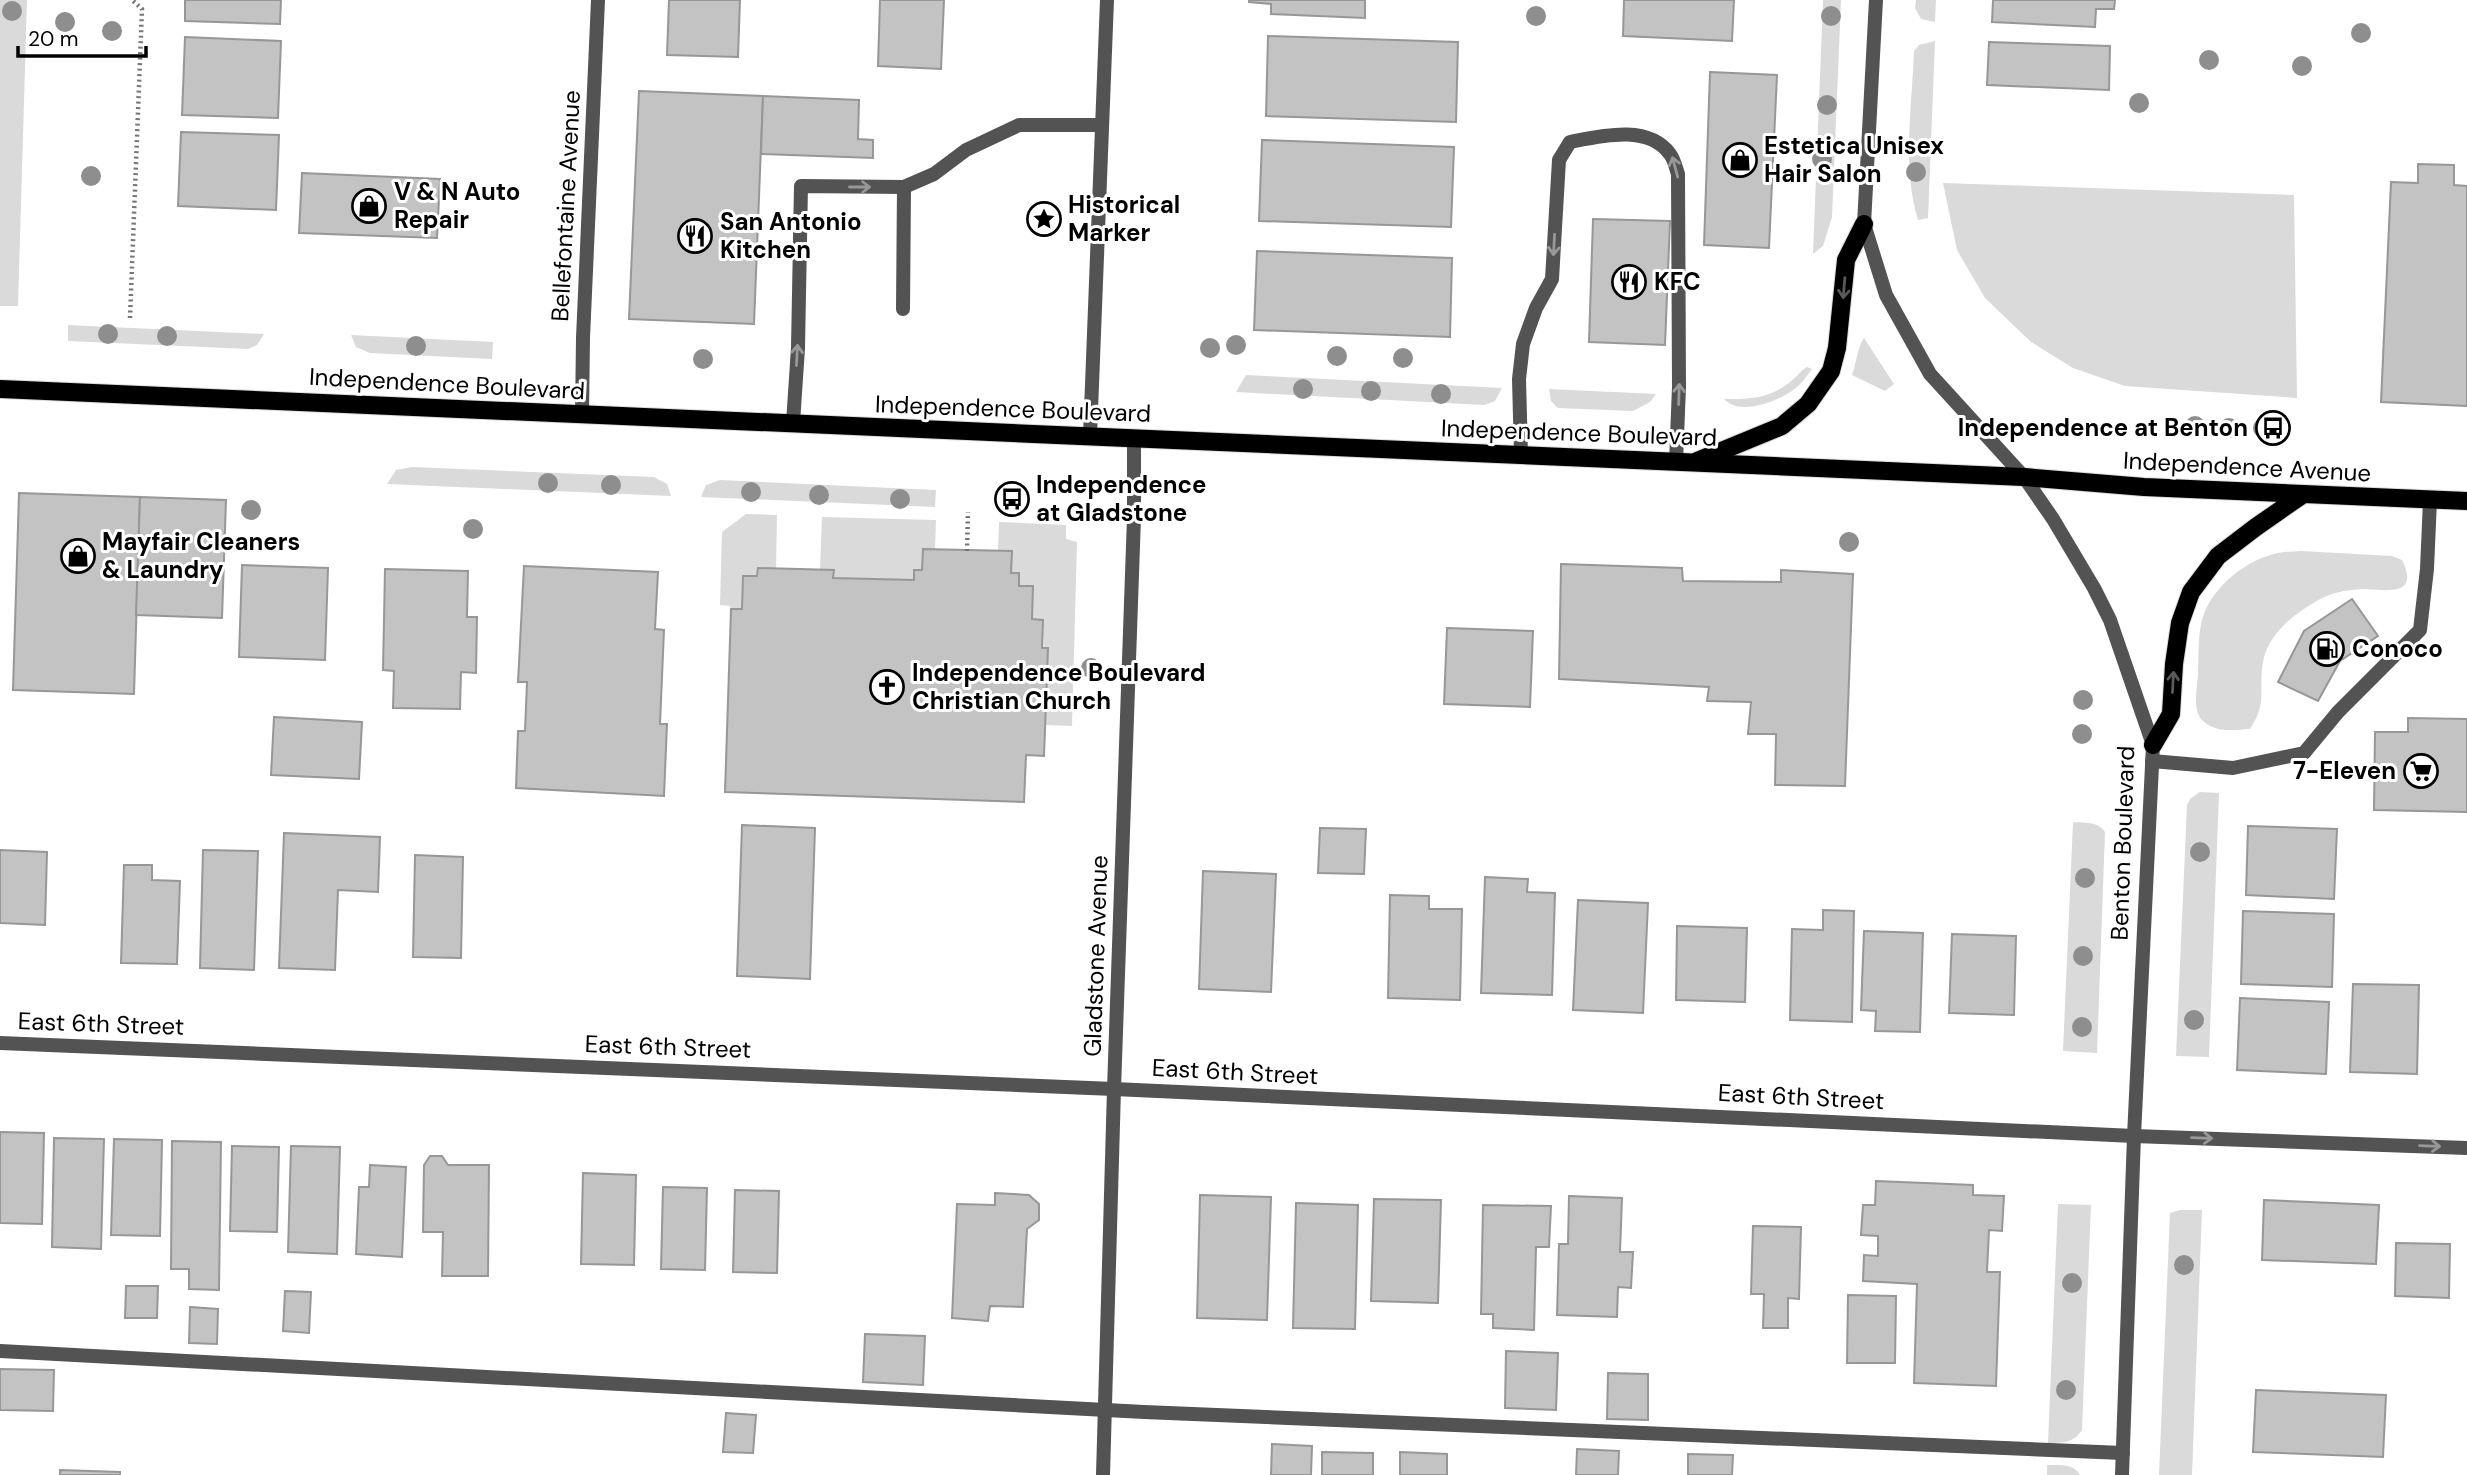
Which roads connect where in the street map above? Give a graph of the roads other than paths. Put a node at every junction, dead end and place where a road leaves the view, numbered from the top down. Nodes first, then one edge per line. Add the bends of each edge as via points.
1 (598, 0) edge
2 (1107, 0) edge
3 (1875, 0) edge
4 (1101, 125) junction
5 (904, 187) junction
6 (1864, 224) junction
7 (903, 309) dead end
8 (0, 389) edge
9 (582, 414) junction
10 (793, 423) junction
11 (1090, 436) junction
12 (1134, 438) junction
13 (1521, 455) junction
14 (1684, 462) junction
15 (2024, 477) junction
16 (2302, 495) junction
17 (2430, 500) junction
18 (2467, 501) edge
19 (2152, 753) junction
20 (0, 1042) edge
21 (1114, 1089) junction
22 (2134, 1136) junction
23 (2467, 1148) edge
24 (0, 1351) edge
25 (1105, 1409) junction
26 (2123, 1453) junction
27 (1103, 1475) edge
28 (2122, 1475) edge

1 - 9 street, Bellefontaine Avenue
2 - 4 street
3 - 6 street, Benton Boulevard
4 - 5 street via 1019,125
4 - 11 street
5 - 7 street
10 -> 5 street via 801,187
6 -> 14 main road via 1846,260 1831,371 1808,404 1782,426
6 - 15 street, Benton Boulevard via 1886,295 1930,374
8 - 9 main road, Independence Boulevard
9 - 10 main road, Independence Boulevard
10 - 11 main road, Independence Boulevard
11 - 12 main road, Independence Boulevard
12 - 13 main road, Independence Boulevard
12 - 21 street, Gladstone Avenue
13 - 14 main road, Independence Boulevard
14 -> 13 street via 1678,174 1672,155 1659,142 1633,135 1570,142 1559,160 1552,279 1523,344
14 - 15 main road, Independence Boulevard
15 - 16 main road, Independence Avenue
15 - 19 street, Benton Boulevard via 2110,620
16 - 17 main road, Independence Avenue
19 -> 16 main road via 2171,714 2180,623 2191,592 2218,556
17 - 18 main road, Independence Avenue
17 - 19 street via 2420,631 2338,712 2304,753 2233,768
19 - 22 street, Benton Boulevard
20 - 21 street, East 6th Street
21 - 22 street, East 6th Street
21 - 25 street, Gladstone Avenue
22 -> 23 street, East 6th Street
22 - 26 street, Benton Boulevard
24 - 25 street
25 - 26 street
25 - 27 street, Gladstone Avenue
26 - 28 street, Benton Boulevard

